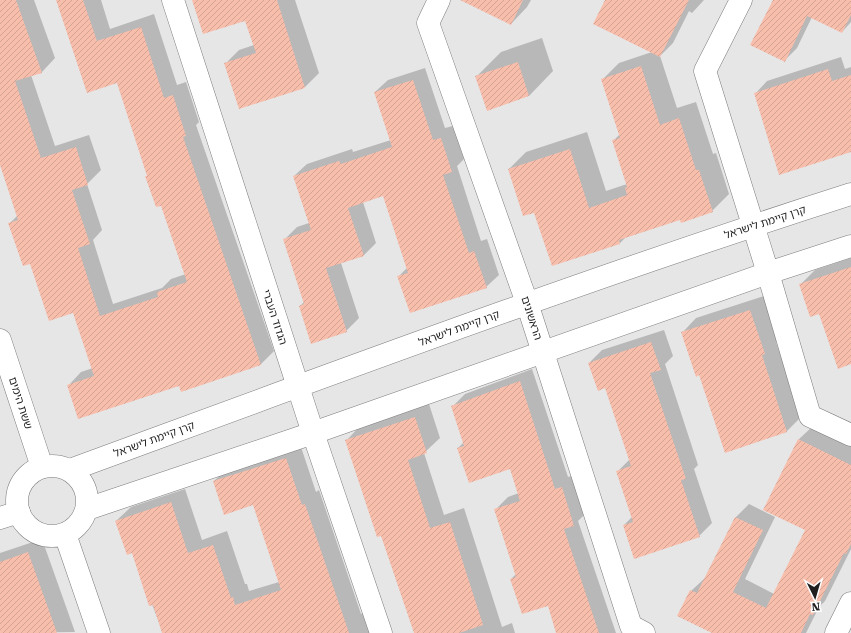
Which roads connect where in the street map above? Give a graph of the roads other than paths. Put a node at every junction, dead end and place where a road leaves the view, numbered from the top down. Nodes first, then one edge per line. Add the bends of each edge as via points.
1 (173, 0) edge
2 (439, 0) edge
3 (741, 0) edge
4 (851, 194) edge
5 (753, 226) junction
6 (851, 246) edge
7 (768, 273) junction
8 (528, 303) junction
9 (0, 340) edge
10 (544, 352) junction
11 (298, 387) junction
12 (313, 433) junction
13 (851, 435) edge
14 (42, 467) junction
15 (70, 470) junction
16 (87, 509) junction
17 (9, 515) edge
18 (65, 534) junction
19 (851, 603) edge
20 (99, 633) edge
21 (381, 633) edge
22 (644, 633) edge
23 (836, 633) edge

1 - 11 street, הגדוד העברי
2 - 8 street, הראשונים via 428,23
3 - 5 street via 705,70
4 - 5 street, קרן קיימת לישראל
5 - 7 street
5 - 8 street, קרן קיימת לישראל
6 - 7 street
7 - 10 street
7 - 13 street via 810,416
8 - 10 street, הראשונים
8 - 11 street, קרן קיימת לישראל
9 - 14 street, ששת הימים
10 - 12 street
10 - 22 street, הראשונים via 631,626
11 - 12 street, הגדוד העברי
11 - 15 street, קרן קיימת לישראל
12 - 16 street
12 - 21 street, הגדוד העברי
14 - 15 street via 61,466
14 - 17 street via 24,480
15 - 16 street via 85,486
16 - 18 street via 83,520
17 - 18 street via 42,535 54,537
18 - 20 street
19 - 23 street

